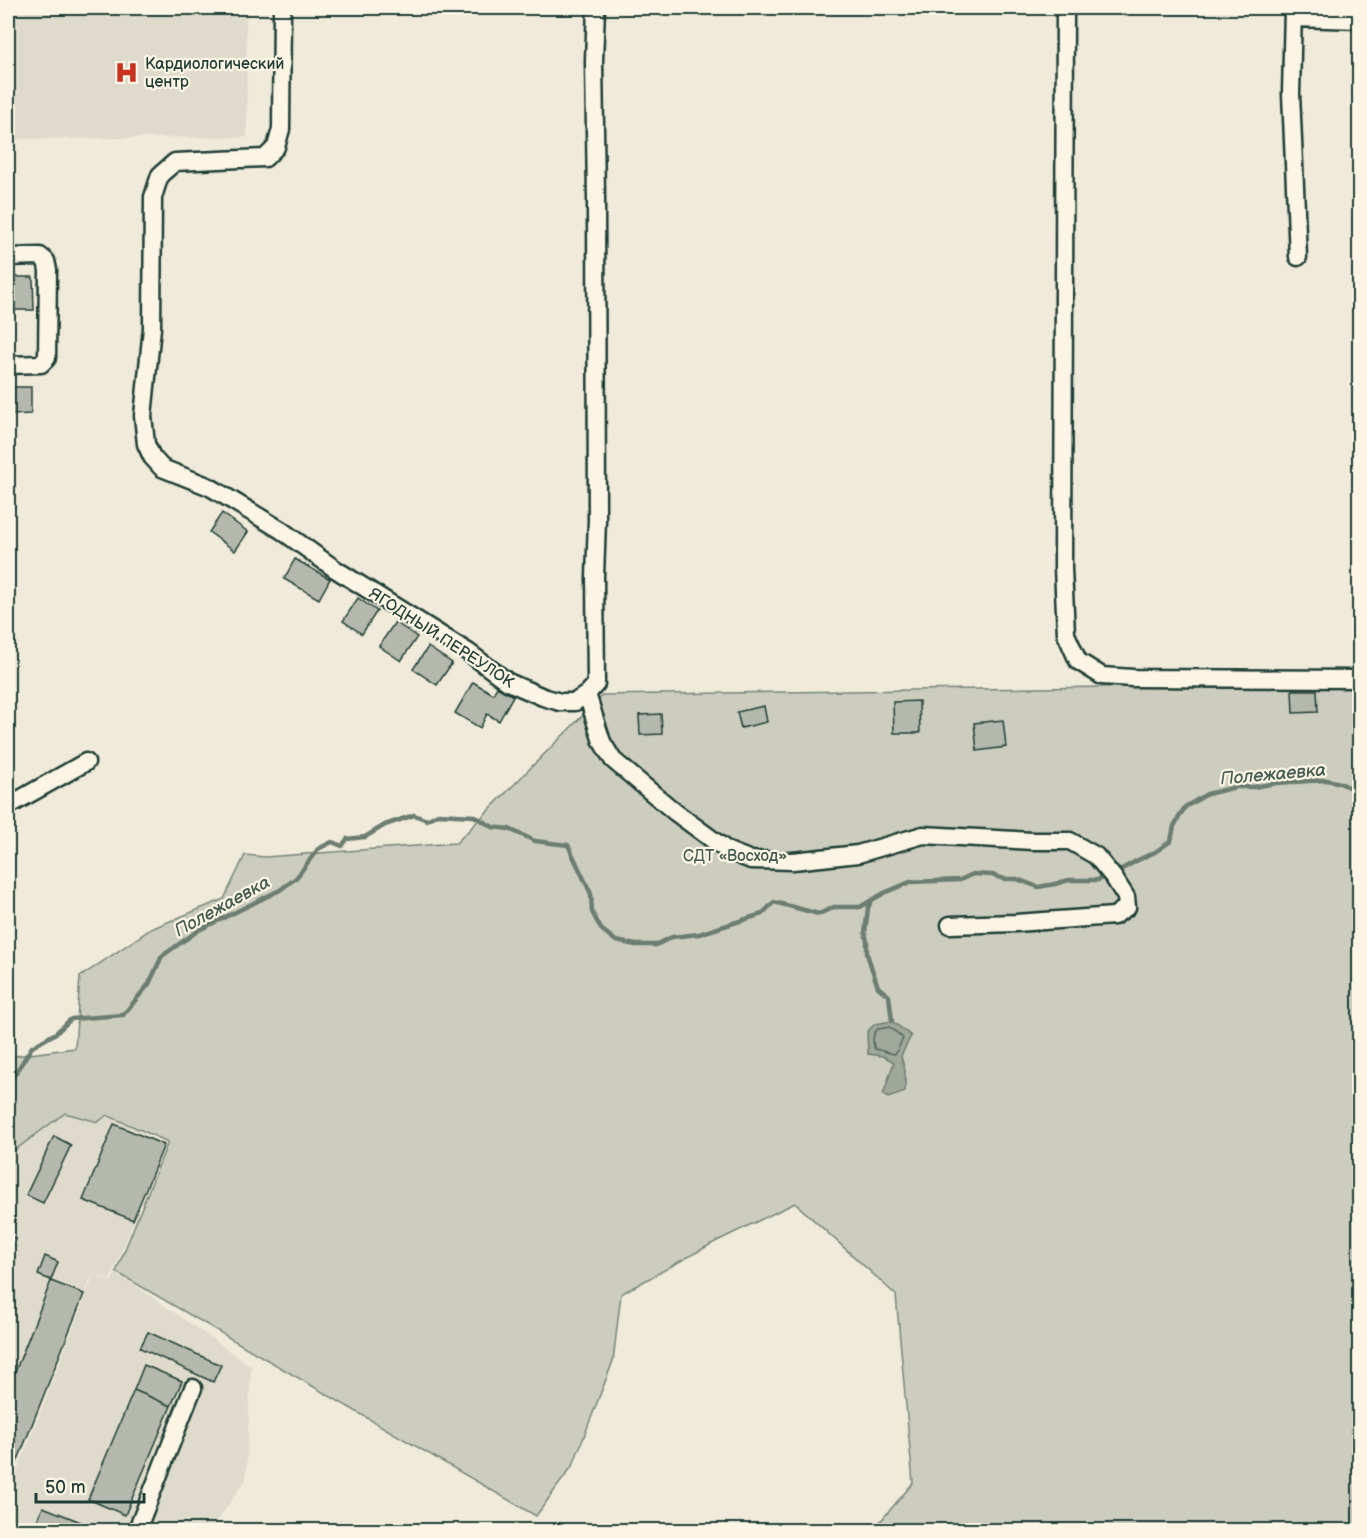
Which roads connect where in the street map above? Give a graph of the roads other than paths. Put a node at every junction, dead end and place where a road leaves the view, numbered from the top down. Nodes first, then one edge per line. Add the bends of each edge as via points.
1 (282, 8) edge
2 (596, 8) edge
3 (1065, 8) edge
4 (1294, 13) edge
5 (1359, 20) edge
6 (8, 257) edge
7 (1298, 257) dead end
8 (8, 365) edge
9 (1359, 680) edge
10 (587, 694) junction
11 (86, 762) dead end
12 (8, 806) edge
13 (950, 925) dead end
14 (193, 1388) dead end
15 (137, 1530) edge

1 - 10 street, ЯГОДНЫЙ ПЕРЕУЛОК via 281,129 276,147 266,159 175,162 160,175 153,197 152,328 143,416 146,444 162,468 210,487 281,530 508,682 560,702 576,702
2 - 10 street via 596,684
3 - 9 street via 1066,634 1078,661 1102,676
4 - 5 street
4 - 7 street via 1291,94
6 - 8 street via 40,256 48,270 47,358 41,364
10 - 13 street via 602,742 613,760 728,851 751,860 793,861 858,854 923,835 1070,841 1096,855 1126,897 1127,907 1114,916
11 - 12 street
14 - 15 street

